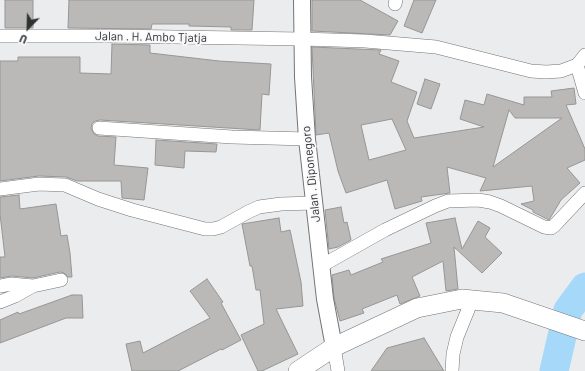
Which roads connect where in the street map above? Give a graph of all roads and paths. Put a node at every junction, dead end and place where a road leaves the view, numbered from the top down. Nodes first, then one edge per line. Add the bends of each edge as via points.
1 (302, 0) edge
2 (0, 36) edge
3 (302, 39) junction
4 (581, 60) edge
5 (585, 93) edge
6 (99, 128) dead end
7 (307, 139) junction
8 (0, 189) edge
9 (585, 193) edge
10 (314, 203) junction
11 (321, 266) junction
12 (61, 280) dead end
13 (0, 286) edge
14 (33, 286) junction
15 (472, 300) junction
16 (0, 302) edge
17 (585, 332) edge
18 (334, 347) junction
19 (298, 371) edge
20 (338, 371) edge
21 (452, 371) edge

1 - 3 street, Jalan . Diponegoro
2 - 3 street, Jalan . H. Ambo Tjatja
3 - 4 street, Jalan . H. Ambo Tjatja via 365,41 436,48 531,71 562,71
3 - 7 street, Jalan . Diponegoro
4 - 5 street
6 - 7 street
7 - 10 street, Jalan . Diponegoro
8 - 10 street via 65,184 98,199 132,210 205,229 221,227 259,207
9 - 11 street via 552,228 544,227 490,202 448,201 385,230
10 - 11 street, Jalan . Diponegoro
11 - 18 street, Jalan . Diponegoro
12 - 14 street
13 - 14 street
14 - 16 street
15 - 17 main road via 503,303
15 - 18 main road via 462,299 417,308
15 - 21 street via 457,337
18 - 19 main road
18 - 20 street

